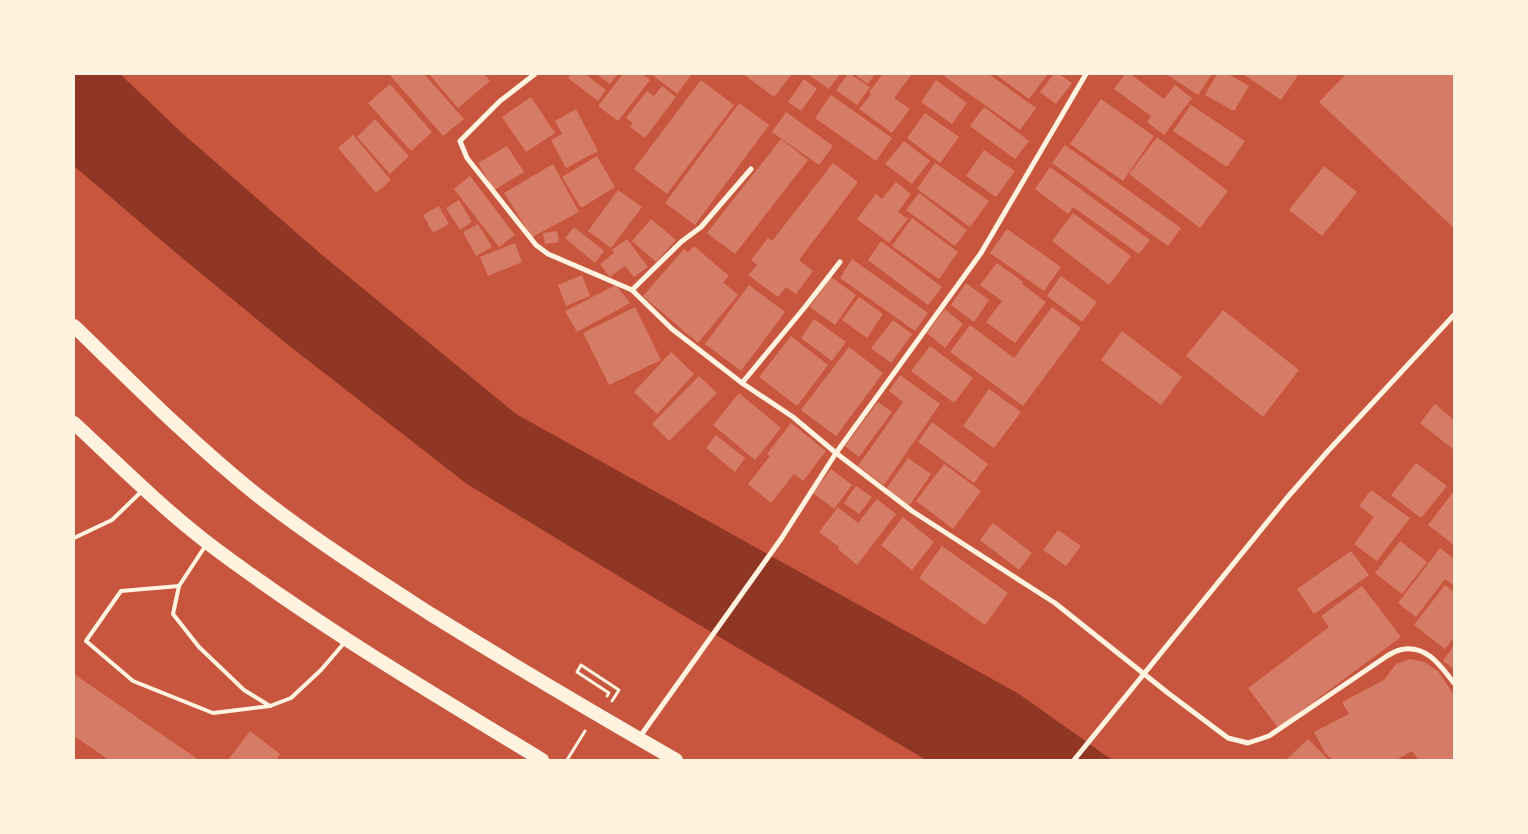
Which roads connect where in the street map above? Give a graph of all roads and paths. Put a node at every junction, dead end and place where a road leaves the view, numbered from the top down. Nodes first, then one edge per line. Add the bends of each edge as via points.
1 (536, 74) edge
2 (1086, 74) edge
3 (751, 169) dead end
4 (840, 262) dead end
5 (632, 290) junction
6 (1454, 315) edge
7 (74, 326) edge
8 (742, 383) junction
9 (74, 423) edge
10 (836, 453) junction
11 (144, 489) junction
12 (74, 538) edge
13 (208, 543) junction
14 (179, 586) junction
15 (347, 640) junction
16 (1144, 674) junction
17 (1454, 683) edge
18 (619, 690) dead end
19 (609, 693) dead end
20 (270, 706) junction
21 (639, 739) junction
22 (542, 760) edge
23 (676, 760) edge
24 (1074, 760) edge

1 - 5 street via 500,101 460,141 467,158 536,245 548,254
2 - 10 street via 981,253
3 - 5 street via 701,227
4 - 8 street
5 - 8 street via 672,329
6 - 16 street via 1286,499
7 - 21 highway via 203,450 314,538 505,660
8 - 10 street via 793,417
9 - 11 highway
10 - 16 street via 912,511 1055,604
10 - 21 street via 781,538
11 - 12 lane via 112,520
11 - 13 highway
13 - 14 lane
13 - 15 highway
14 - 20 lane via 173,614 199,647 244,690
14 - 20 lane via 121,591 86,641 133,681 213,713
15 - 20 lane via 322,670 291,698
15 - 22 highway
16 - 17 street via 1228,738 1248,743 1270,736 1387,656 1404,649 1422,650 1437,661
16 - 24 street
18 - 19 path via 581,665 577,672
21 - 23 highway

